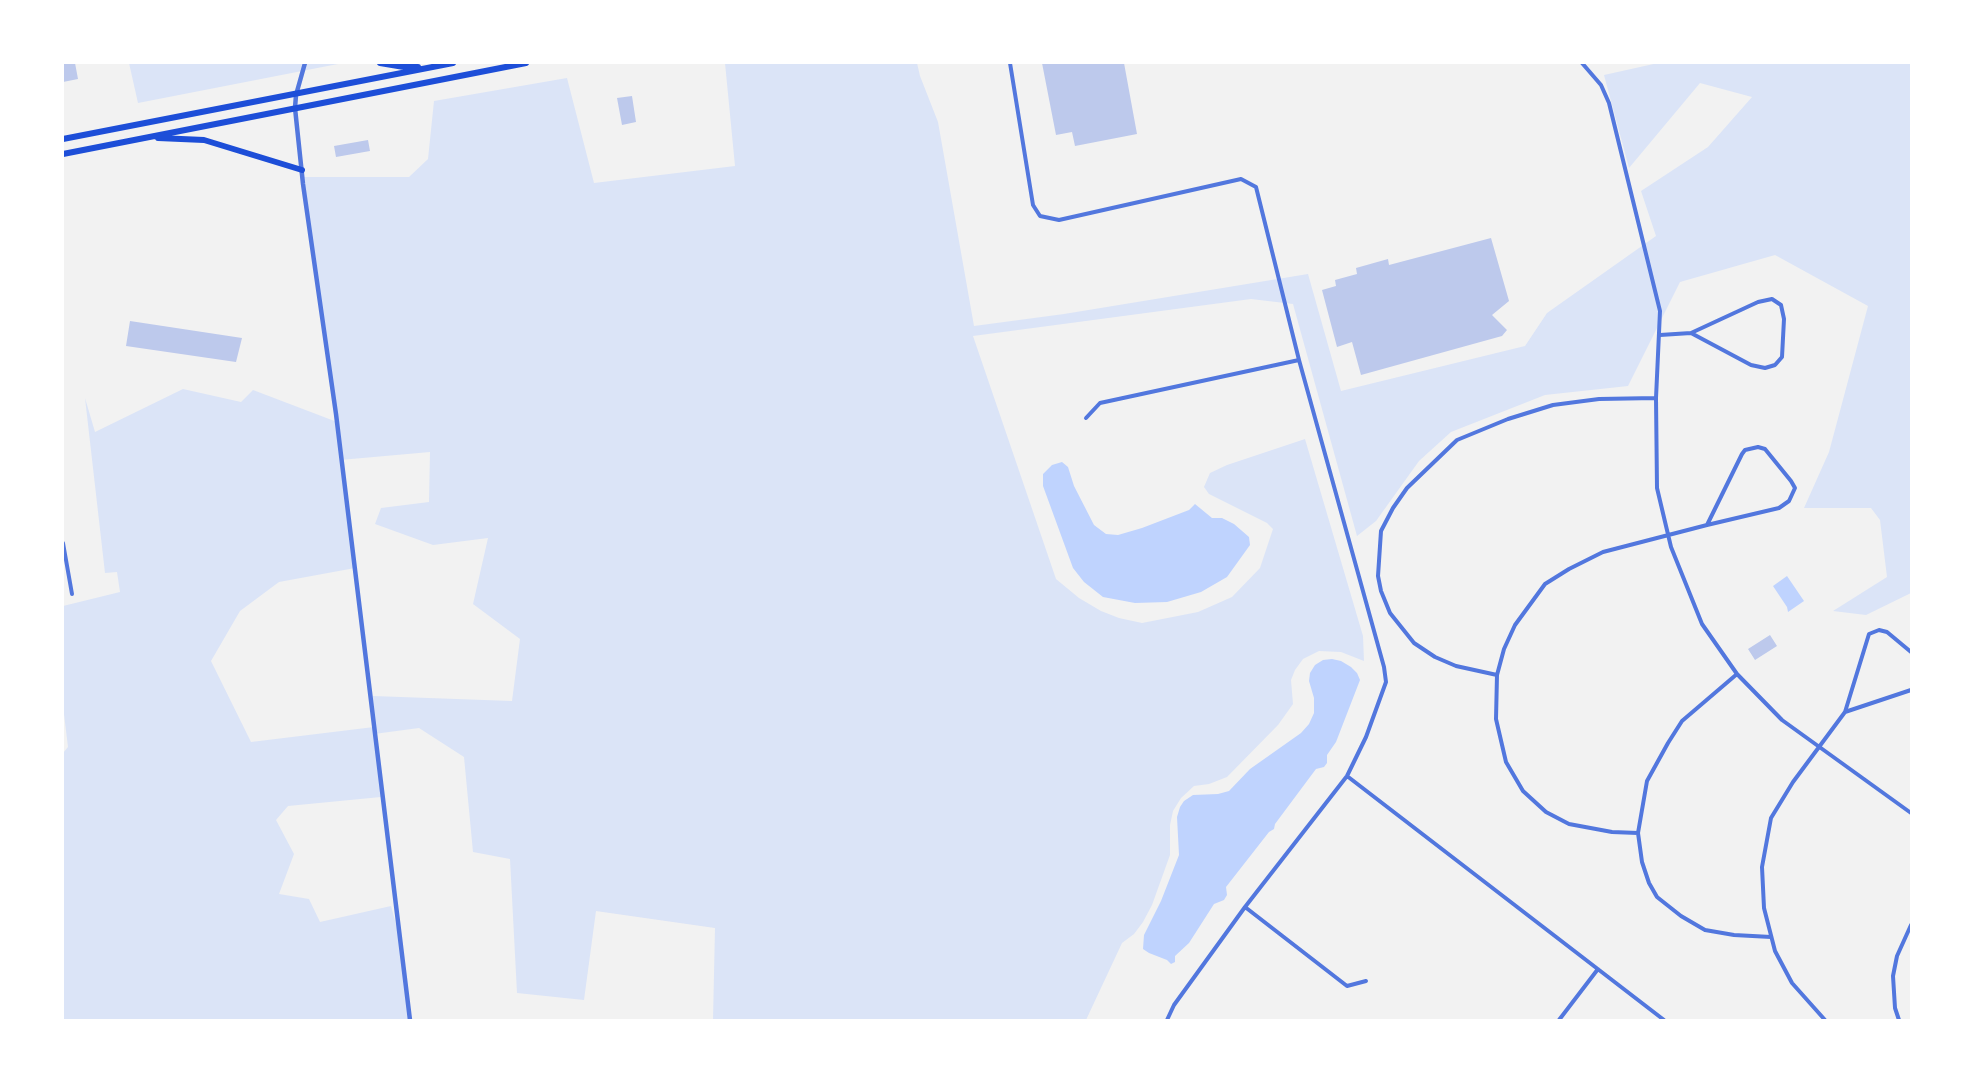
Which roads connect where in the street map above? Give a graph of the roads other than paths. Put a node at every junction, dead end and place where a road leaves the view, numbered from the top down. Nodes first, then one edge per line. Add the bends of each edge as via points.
1 (305, 63) edge
2 (380, 63) edge
3 (453, 63) edge
4 (526, 63) edge
5 (1010, 63) edge
6 (1582, 63) edge
7 (436, 66) junction
8 (296, 95) junction
9 (295, 108) junction
10 (146, 137) junction
11 (63, 139) edge
12 (63, 154) edge
13 (302, 170) junction
14 (1691, 333) junction
15 (1660, 335) junction
16 (1299, 360) junction
17 (1656, 398) junction
18 (1086, 418) dead end
19 (1707, 525) junction
20 (1669, 535) junction
21 (63, 543) edge
22 (64, 553) edge
23 (72, 594) dead end
24 (1911, 652) edge
25 (1737, 674) junction
26 (1497, 675) junction
27 (1911, 690) edge
28 (1845, 712) junction
29 (1818, 747) junction
30 (1347, 776) junction
31 (1911, 813) edge
32 (1638, 833) junction
33 (1245, 907) junction
34 (1911, 925) edge
35 (1771, 937) junction
36 (1598, 969) junction
37 (1366, 981) dead end
38 (410, 1020) edge
39 (1167, 1020) edge
40 (1559, 1020) edge
41 (1664, 1020) edge
42 (1825, 1020) edge
43 (1899, 1020) edge

1 - 8 street
2 - 7 highway
3 - 7 highway
4 - 9 highway
5 - 16 street via 1033,205 1040,216 1059,220 1241,179 1256,187
6 - 15 street via 1601,85 1609,103 1660,311
7 - 8 highway
8 - 9 street
8 - 11 highway
9 - 10 highway
9 - 13 street
10 - 12 highway
10 - 13 highway via 204,140
13 - 38 street
14 - 14 street via 1751,365 1775,365 1782,357 1781,305 1772,299 1758,302
14 - 15 street
15 - 17 street
16 - 18 street via 1100,403
16 - 30 street via 1386,682
17 - 20 street via 1657,488
17 - 26 street via 1552,405 1457,440 1407,488 1393,508 1382,531 1378,576 1390,613 1414,643 1435,657
19 - 19 street via 1779,508 1789,501 1795,488 1765,449 1745,450
19 - 20 street
20 - 25 street via 1702,624
20 - 26 street via 1593,556 1545,584 1515,626
21 - 22 street
22 - 23 street
24 - 28 street via 1887,632 1869,634
25 - 29 street via 1782,720
25 - 32 street via 1682,721 1668,743 1647,781
26 - 32 street via 1496,719 1506,762 1523,791 1546,812 1569,824
27 - 28 street
28 - 29 street
29 - 31 street
29 - 35 street via 1772,818 1762,867 1764,908
30 - 33 street
30 - 36 street
32 - 35 street via 1648,883 1657,897 1681,916 1705,930
33 - 37 street via 1347,986
33 - 39 street
34 - 43 street via 1893,976
35 - 42 street via 1792,983
36 - 40 street
36 - 41 street

